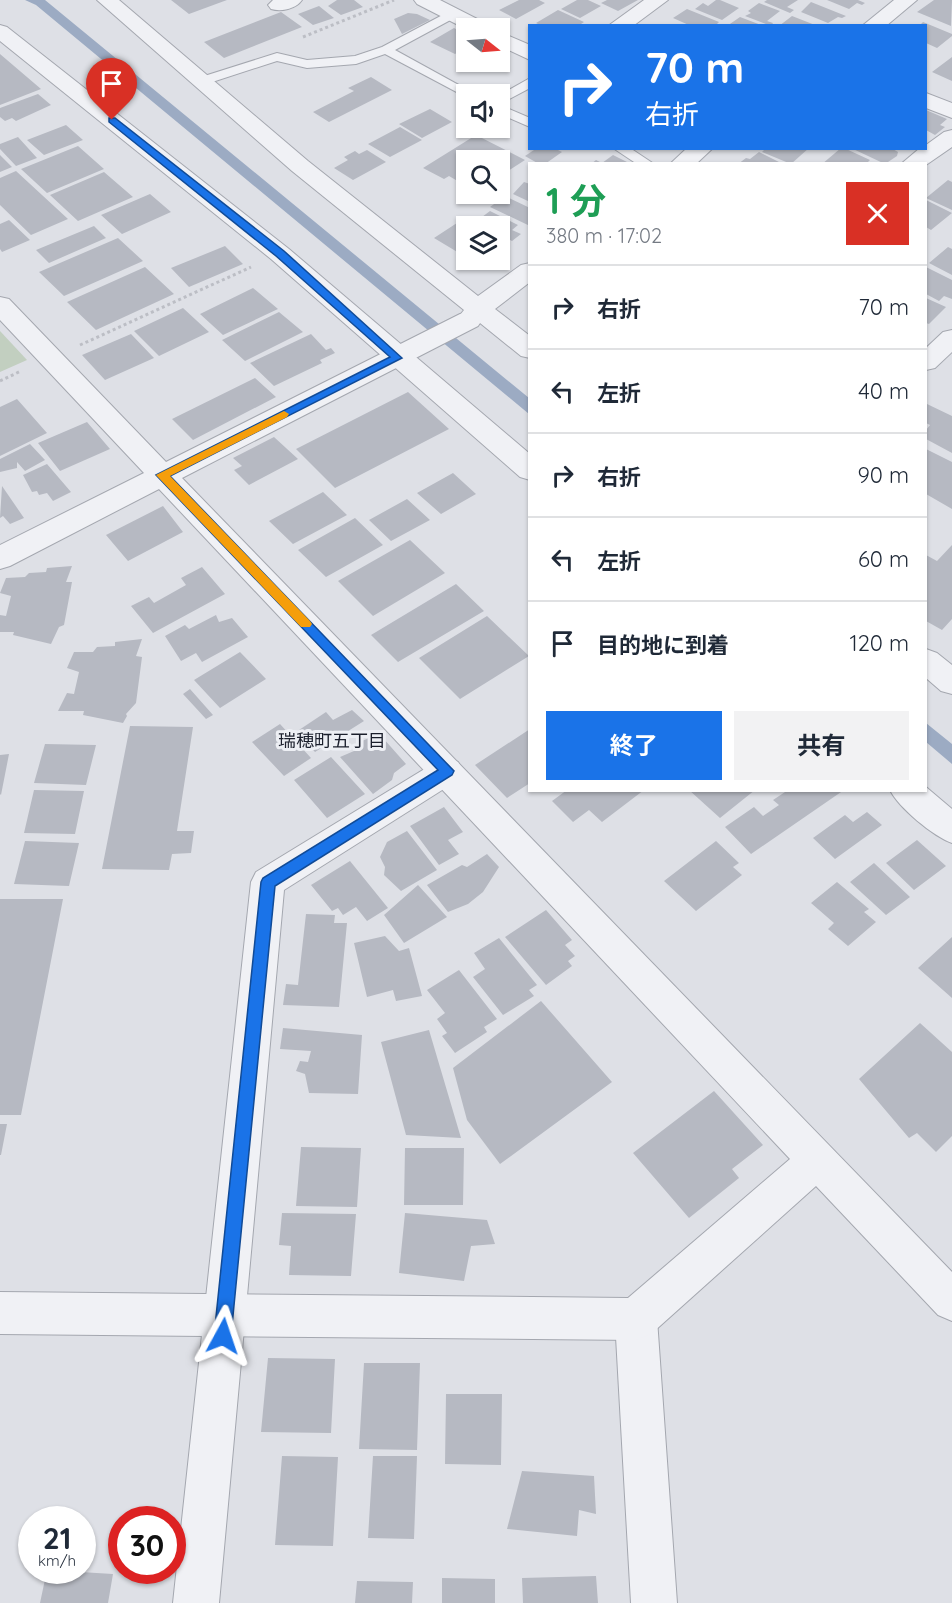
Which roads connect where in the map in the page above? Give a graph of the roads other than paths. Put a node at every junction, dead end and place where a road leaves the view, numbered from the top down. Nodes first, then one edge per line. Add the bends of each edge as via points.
1 (107, 0) edge
2 (424, 0) edge
3 (658, 0) edge
4 (907, 0) edge
5 (453, 14) junction
6 (461, 18) edge
7 (621, 24) edge
8 (876, 24) edge
9 (0, 31) edge
10 (510, 43) edge
11 (386, 50) junction
12 (528, 53) edge
13 (203, 81) junction
14 (528, 83) edge
15 (456, 87) edge
16 (510, 94) edge
17 (927, 100) edge
18 (952, 111) edge
19 (510, 114) edge
20 (528, 122) edge
21 (952, 137) edge
22 (623, 150) edge
23 (699, 150) edge
24 (644, 162) edge
25 (684, 162) edge
26 (915, 162) edge
27 (528, 271) edge
28 (0, 305) edge
29 (474, 315) junction
30 (952, 338) edge
31 (528, 349) edge
32 (407, 352) junction
33 (927, 361) edge
34 (528, 468) edge
35 (162, 475) junction
36 (0, 558) edge
37 (447, 771) junction
38 (908, 792) edge
39 (952, 829) edge
40 (817, 1160) junction
41 (952, 1301) edge
42 (0, 1313) edge
43 (225, 1314) junction
44 (636, 1319) junction
45 (196, 1603) edge
46 (654, 1603) edge

1 - 13 street
2 - 5 street
3 - 7 street
4 - 8 street
5 - 6 street
5 - 11 lane
9 - 32 street
10 - 12 street
11 - 13 lane via 346,62 296,63 277,57
11 - 15 lane
13 - 29 street
14 - 16 lane
17 - 18 street
19 - 20 lane
21 - 26 street
22 - 24 lane
23 - 25 street
27 - 29 street via 490,298
28 - 35 street
29 - 31 street
29 - 32 street
30 - 33 street
32 - 34 street
32 - 35 street
35 - 36 street
35 - 37 street
37 - 40 street
37 - 43 street via 268,882
38 - 39 street
40 - 41 street
40 - 44 street
42 - 43 street
43 - 44 street
43 - 45 street
44 - 46 street

